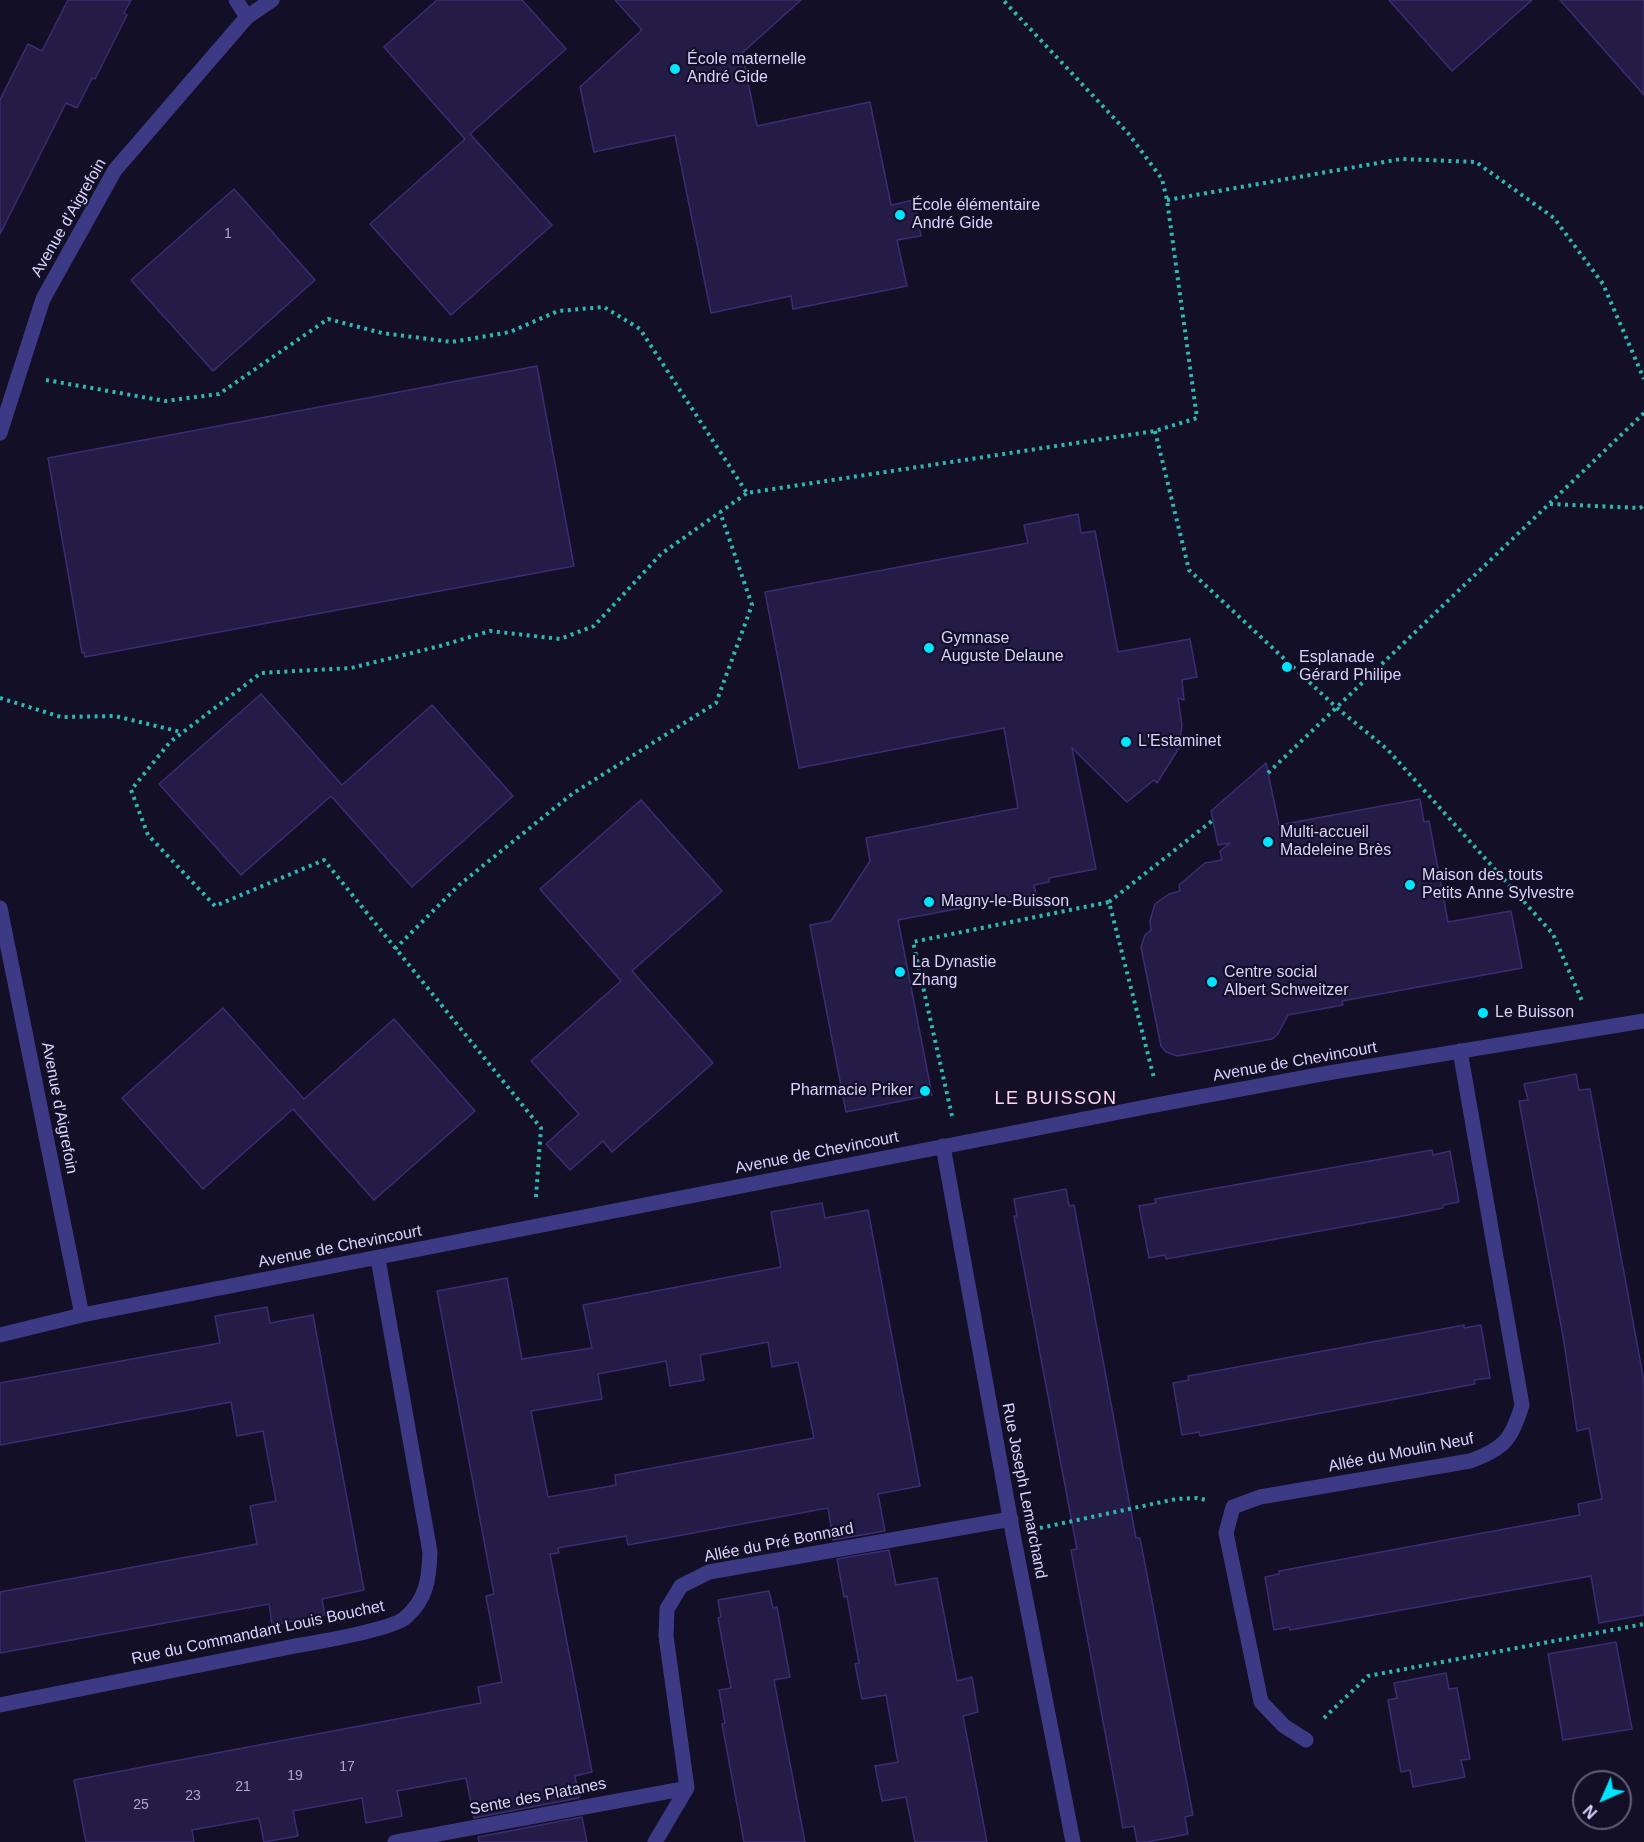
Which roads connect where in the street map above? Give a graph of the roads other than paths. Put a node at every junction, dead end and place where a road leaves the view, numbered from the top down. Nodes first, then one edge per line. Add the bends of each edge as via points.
1 (236, 0) edge
2 (272, 0) edge
3 (248, 17) junction
4 (0, 433) edge
5 (0, 908) edge
6 (1644, 1021) edge
7 (1460, 1051) junction
8 (951, 1145) junction
9 (378, 1259) junction
10 (82, 1315) junction
11 (0, 1335) edge
12 (1012, 1526) junction
13 (0, 1705) edge
14 (1306, 1740) road end
15 (687, 1788) junction
16 (395, 1842) edge
17 (655, 1842) edge
18 (1073, 1842) edge

1 - 3 street
2 - 3 street, Avenue d'Aigrefoin
3 - 4 street, Avenue d'Aigrefoin via 116,170 43,298
5 - 10 street, Avenue d'Aigrefoin
6 - 7 street, Avenue de Chevincourt
7 - 8 street, Avenue de Chevincourt
7 - 14 street, Allée du Moulin Neuf via 1522,1405 1507,1440 1491,1454 1470,1461 1260,1497 1233,1507 1226,1533 1261,1702 1284,1726
8 - 9 street, Avenue de Chevincourt
8 - 12 street, Rue Joseph Lemarchand
9 - 10 street, Avenue de Chevincourt
9 - 13 street, Rue du Commandant Louis Bouchet via 430,1552 429,1582 418,1605 403,1620 384,1627
10 - 11 street, Avenue de Chevincourt
12 - 15 street, Allée du Pré Bonnard via 709,1572 681,1586 667,1609 666,1636
12 - 18 street, Rue Joseph Lemarchand
15 - 16 street, Sente des Platanes
15 - 17 street

